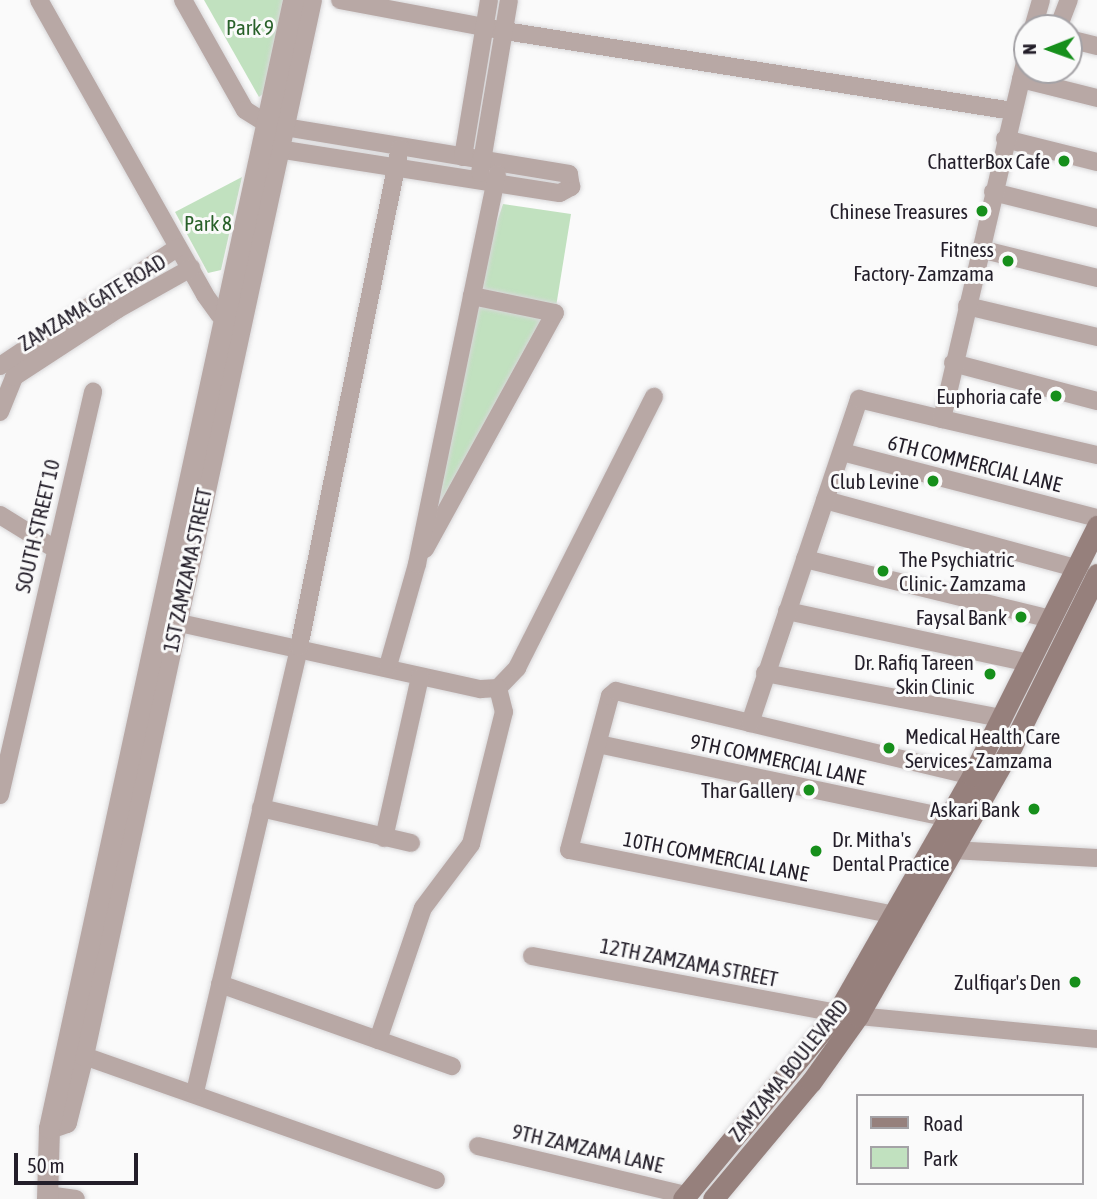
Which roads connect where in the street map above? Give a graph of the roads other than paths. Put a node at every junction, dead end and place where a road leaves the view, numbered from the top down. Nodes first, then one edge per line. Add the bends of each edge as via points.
1 (39, 0) edge
2 (183, 0) edge
3 (293, 0) edge
4 (312, 0) edge
5 (340, 0) edge
6 (489, 0) edge
7 (509, 0) edge
8 (485, 27) junction
9 (505, 32) junction
10 (1020, 84) edge
11 (1041, 84) edge
12 (1097, 98) edge
13 (1013, 111) junction
14 (275, 125) junction
15 (1005, 139) junction
16 (400, 148) junction
17 (278, 149) junction
18 (463, 157) junction
19 (491, 162) junction
20 (1097, 162) edge
21 (396, 169) junction
22 (487, 183) junction
23 (993, 192) junction
24 (1097, 218) edge
25 (177, 248) junction
26 (980, 249) junction
27 (191, 268) junction
28 (1097, 278) edge
29 (472, 296) junction
30 (967, 306) junction
31 (233, 320) junction
32 (1097, 337) edge
33 (953, 363) junction
34 (0, 366) edge
35 (93, 391) dead end
36 (654, 397) dead end
37 (1097, 401) edge
38 (0, 412) edge
39 (942, 419) junction
40 (842, 452) junction
41 (1097, 455) edge
42 (825, 500) junction
43 (0, 516) edge
44 (1097, 517) edge
45 (1097, 526) edge
46 (185, 536) junction
47 (55, 549) junction
48 (805, 559) junction
49 (417, 564) junction
50 (1076, 568) junction
51 (1095, 584) edge
52 (787, 611) junction
53 (1051, 619) junction
54 (175, 622) junction
55 (299, 647) junction
56 (1029, 663) junction
57 (388, 666) junction
58 (765, 673) junction
59 (420, 677) junction
60 (498, 688) junction
61 (1002, 718) junction
62 (750, 723) junction
63 (144, 727) junction
64 (6, 740) edge
65 (598, 744) junction
66 (972, 776) junction
67 (0, 795) edge
68 (261, 808) junction
69 (948, 818) junction
70 (384, 838) junction
71 (411, 843) dead end
72 (952, 850) junction
73 (1097, 858) edge
74 (895, 915) junction
75 (532, 956) dead end
76 (220, 984) junction
77 (848, 1015) junction
78 (1097, 1039) edge
79 (378, 1040) junction
80 (74, 1052) junction
81 (453, 1066) dead end
82 (195, 1092) junction
83 (478, 1146) dead end
84 (436, 1180) dead end
85 (47, 1197) edge
86 (685, 1197) edge
87 (76, 1199) edge
88 (713, 1199) edge

1 - 25 street
2 - 14 street via 245,110
3 - 14 street, 1ST ZAMZAMA STREET
4 - 14 street, 1ST ZAMZAMA STREET
5 - 8 street
6 - 8 street
7 - 9 street
8 - 9 street
8 - 18 street
9 - 13 street
9 - 19 street
10 - 13 street
11 - 12 street
13 - 15 street
14 - 16 street
14 - 17 street, 1ST ZAMZAMA STREET
14 - 31 street, 1ST ZAMZAMA STREET
15 - 20 street
15 - 23 street
16 - 18 street
16 - 21 street
17 - 21 street
17 - 31 street, 1ST ZAMZAMA STREET
18 - 19 street
19 - 22 street
19 - 22 street via 569,174 571,187 560,193
21 - 22 street
21 - 55 street
22 - 29 street
23 - 24 street
23 - 26 street
25 - 27 street
25 - 34 street, ZAMZAMA GATE ROAD
26 - 28 street
26 - 30 street
27 - 31 street via 213,308
27 - 38 street, ZAMZAMA GATE ROAD via 14,377
29 - 49 street
29 - 49 street via 555,313
30 - 32 street
30 - 33 street
31 - 46 street, 1ST ZAMZAMA STREET
33 - 37 street
33 - 39 street
35 - 47 street, SOUTH STREET 10
36 - 60 street via 517,668
39 - 40 street via 859,400
39 - 41 street
40 - 42 street
40 - 44 street, 6TH COMMERCIAL LANE
42 - 48 street
42 - 50 street
43 - 47 street
45 - 50 main road, ZAMZAMA BOULEVARD
46 - 54 street, 1ST ZAMZAMA STREET
46 - 63 street, 1ST ZAMZAMA STREET
47 - 64 street, SOUTH STREET 10
48 - 52 street
48 - 53 street
49 - 57 street
50 - 53 main road, ZAMZAMA BOULEVARD
51 - 72 main road, ZAMZAMA BOULEVARD via 1012,746
52 - 56 street
52 - 58 street
53 - 56 main road, ZAMZAMA BOULEVARD
54 - 55 street
54 - 63 street, 1ST ZAMZAMA STREET
55 - 57 street
55 - 68 street
56 - 61 main road, ZAMZAMA BOULEVARD
57 - 59 street
58 - 61 street
58 - 62 street
59 - 60 street
59 - 70 street
60 - 79 street via 504,712 471,844 423,908
61 - 66 main road, ZAMZAMA BOULEVARD
62 - 65 street via 616,691 610,696
62 - 66 street
63 - 80 street, 1ST ZAMZAMA STREET
64 - 67 street, SOUTH STREET 10
65 - 69 street, 9TH COMMERCIAL LANE
65 - 74 street, 10TH COMMERCIAL LANE via 569,850
66 - 69 main road, ZAMZAMA BOULEVARD
68 - 70 street
68 - 76 street
69 - 74 main road, ZAMZAMA BOULEVARD
70 - 71 street
72 - 73 street
72 - 77 main road, ZAMZAMA BOULEVARD
74 - 77 main road, ZAMZAMA BOULEVARD
75 - 77 street, 12TH ZAMZAMA STREET
76 - 79 street
76 - 82 street
77 - 78 street, 12TH ZAMZAMA STREET
77 - 86 main road, ZAMZAMA BOULEVARD
77 - 88 main road, ZAMZAMA BOULEVARD via 811,1082
79 - 81 street
80 - 82 street
80 - 85 street, 1ST ZAMZAMA STREET via 66,1122 49,1128
82 - 84 street
83 - 86 street, 9TH ZAMZAMA LANE
85 - 87 street

